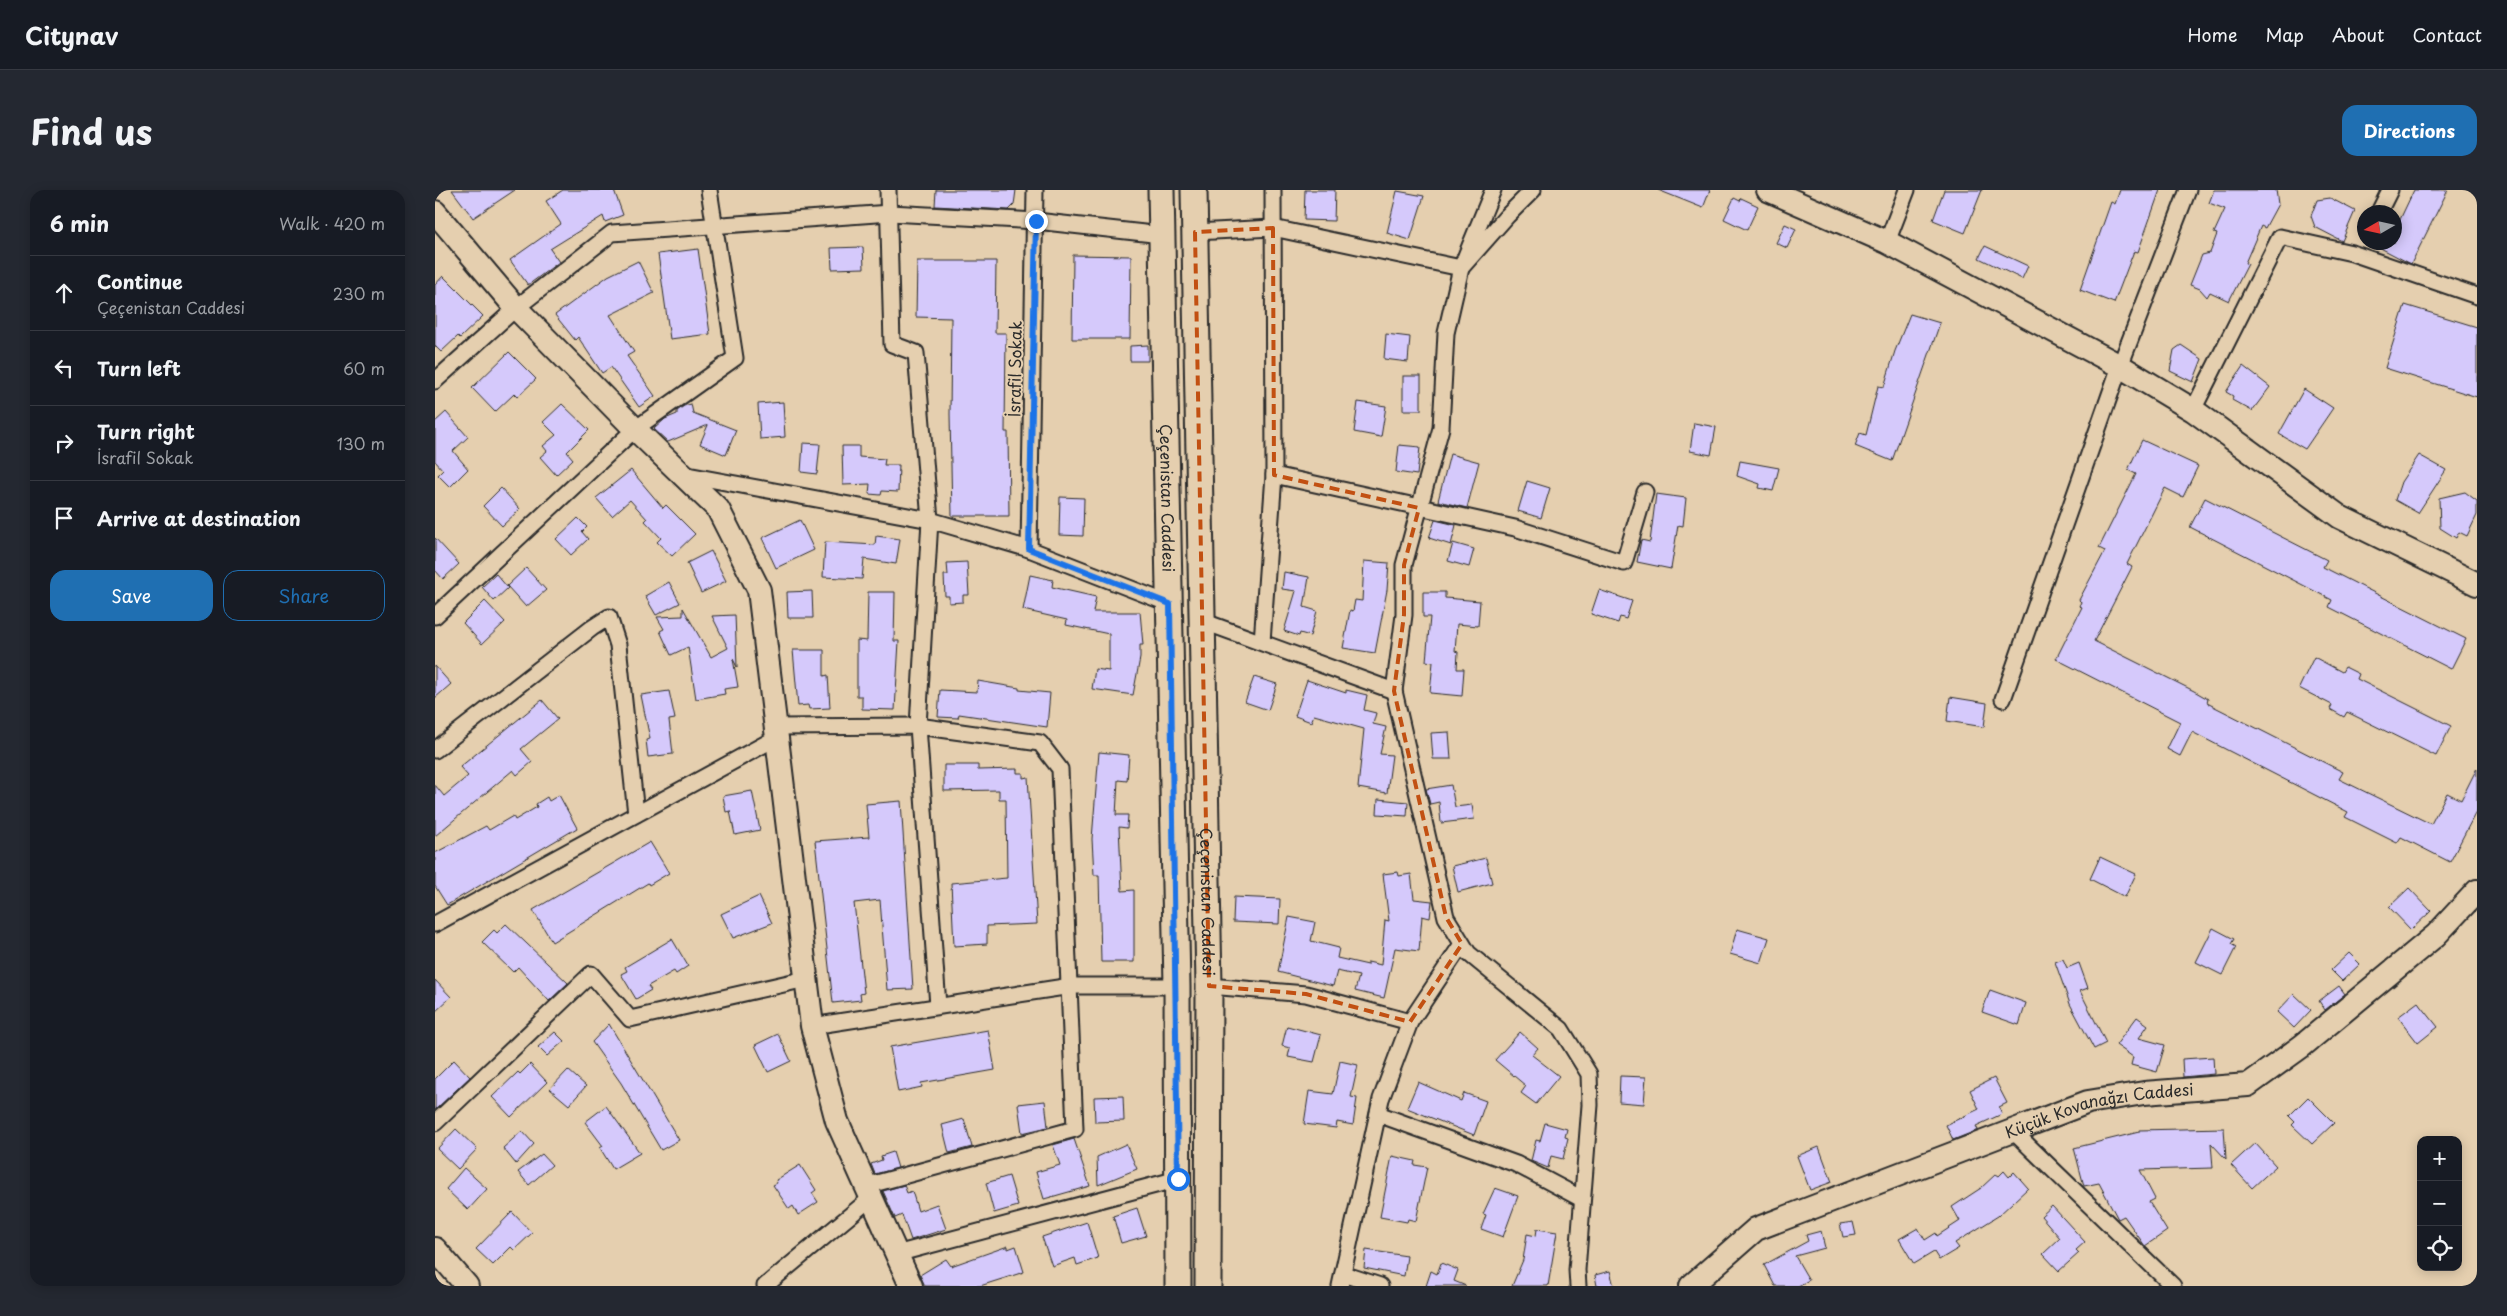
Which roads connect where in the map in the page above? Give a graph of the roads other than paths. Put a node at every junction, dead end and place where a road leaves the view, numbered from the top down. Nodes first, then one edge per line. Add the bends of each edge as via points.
1 (709, 190) edge
2 (889, 190) edge
3 (1035, 190) edge
4 (1161, 190) edge
5 (1194, 190) edge
6 (1273, 190) edge
7 (1493, 190) edge
8 (1533, 190) edge
9 (1768, 190) edge
10 (1907, 190) edge
11 (2188, 190) edge
12 (2390, 190) edge
13 (2382, 205) edge
14 (435, 212) edge
15 (890, 213) junction
16 (1036, 221) junction
17 (713, 226) junction
18 (1273, 228) junction
19 (1195, 232) junction
20 (1162, 235) junction
21 (1887, 242) junction
22 (2357, 248) edge
23 (2364, 250) edge
24 (1461, 268) junction
25 (2477, 296) edge
26 (516, 308) junction
27 (2120, 366) junction
28 (435, 381) edge
29 (2193, 410) junction
30 (635, 429) junction
31 (681, 473) junction
32 (1274, 476) junction
33 (1645, 492) dead end
34 (1419, 508) junction
35 (930, 520) junction
36 (1029, 549) junction
37 (2477, 584) edge
38 (1170, 604) junction
39 (435, 616) edge
40 (1202, 621) junction
41 (1262, 642) junction
42 (1394, 691) junction
43 (2003, 700) dead end
44 (918, 726) junction
45 (775, 732) junction
46 (435, 750) edge
47 (636, 814) junction
48 (2477, 891) edge
49 (437, 920) edge
50 (1462, 944) junction
51 (806, 979) junction
52 (1071, 986) junction
53 (1177, 986) junction
54 (1209, 986) junction
55 (938, 1006) junction
56 (1410, 1022) junction
57 (812, 1026) junction
58 (1378, 1114) junction
59 (435, 1124) edge
60 (2013, 1131) junction
61 (1178, 1179) junction
62 (868, 1192) junction
63 (1583, 1198) junction
64 (435, 1249) edge
65 (896, 1254) junction
66 (1341, 1280) edge
67 (467, 1286) edge
68 (765, 1286) edge
69 (911, 1286) edge
70 (1178, 1286) edge
71 (1208, 1286) edge
72 (1380, 1286) edge
73 (1578, 1286) edge
74 (1691, 1286) edge
75 (2173, 1286) edge

1 - 17 street
2 - 15 street
3 - 16 street, İsrafil Sokak
4 - 20 main road, Çeçenistan Caddesi
5 - 19 main road, Çeçenistan Caddesi
6 - 18 street
7 - 24 street
8 - 24 street
9 - 21 street
10 - 21 street
11 - 27 street
12 - 13 street
14 - 26 street
15 - 16 street
15 - 17 street
15 - 35 street via 892,344 916,353
16 - 20 street
16 - 36 street, İsrafil Sokak
17 - 26 street via 612,233
17 - 30 street via 735,358
18 - 19 street
18 - 24 street
18 - 32 street
19 - 40 main road, Çeçenistan Caddesi
20 - 38 main road, Çeçenistan Caddesi
21 - 27 street
22 - 29 street via 2280,237
23 - 25 street
24 - 34 street via 1446,332 1441,428
26 - 28 street
26 - 30 street
27 - 29 street
27 - 43 street
29 - 37 street via 2340,517
30 - 31 street
30 - 39 street
31 - 35 street
31 - 45 street via 718,509 759,590
32 - 34 street
32 - 41 street
33 - 34 street via 1624,563 1515,528
34 - 42 street via 1404,565 1404,615
35 - 36 street
35 - 44 street
36 - 38 street
38 - 53 main road, Çeçenistan Caddesi
40 - 41 street
40 - 54 main road, Çeçenistan Caddesi
41 - 42 street
42 - 50 street via 1446,916
44 - 45 street
44 - 52 street via 1040,743 1060,769
44 - 55 street
45 - 47 street
45 - 51 street
46 - 47 street via 591,628 609,618 618,645
47 - 49 street
48 - 60 street, Küçük Kovanağzı Caddesi via 2435,936 2249,1085 2144,1093 2089,1102
50 - 56 street
50 - 63 street via 1468,953 1561,1029 1589,1074
51 - 57 street
51 - 59 street via 630,1019 591,974
52 - 53 street
52 - 55 street
52 - 62 street via 1075,1129
53 - 61 main road, Çeçenistan Caddesi
54 - 56 street via 1306,994
54 - 71 main road, Çeçenistan Caddesi
55 - 57 street
56 - 58 street
57 - 62 street via 837,1121
58 - 63 street via 1516,1164
58 - 66 street
60 - 74 street, Küçük Kovanağzı Caddesi via 1756,1229
60 - 75 street
61 - 65 street
61 - 70 main road, Çeçenistan Caddesi
62 - 65 street
62 - 68 street
63 - 73 street
64 - 67 street
65 - 69 street
66 - 72 street

